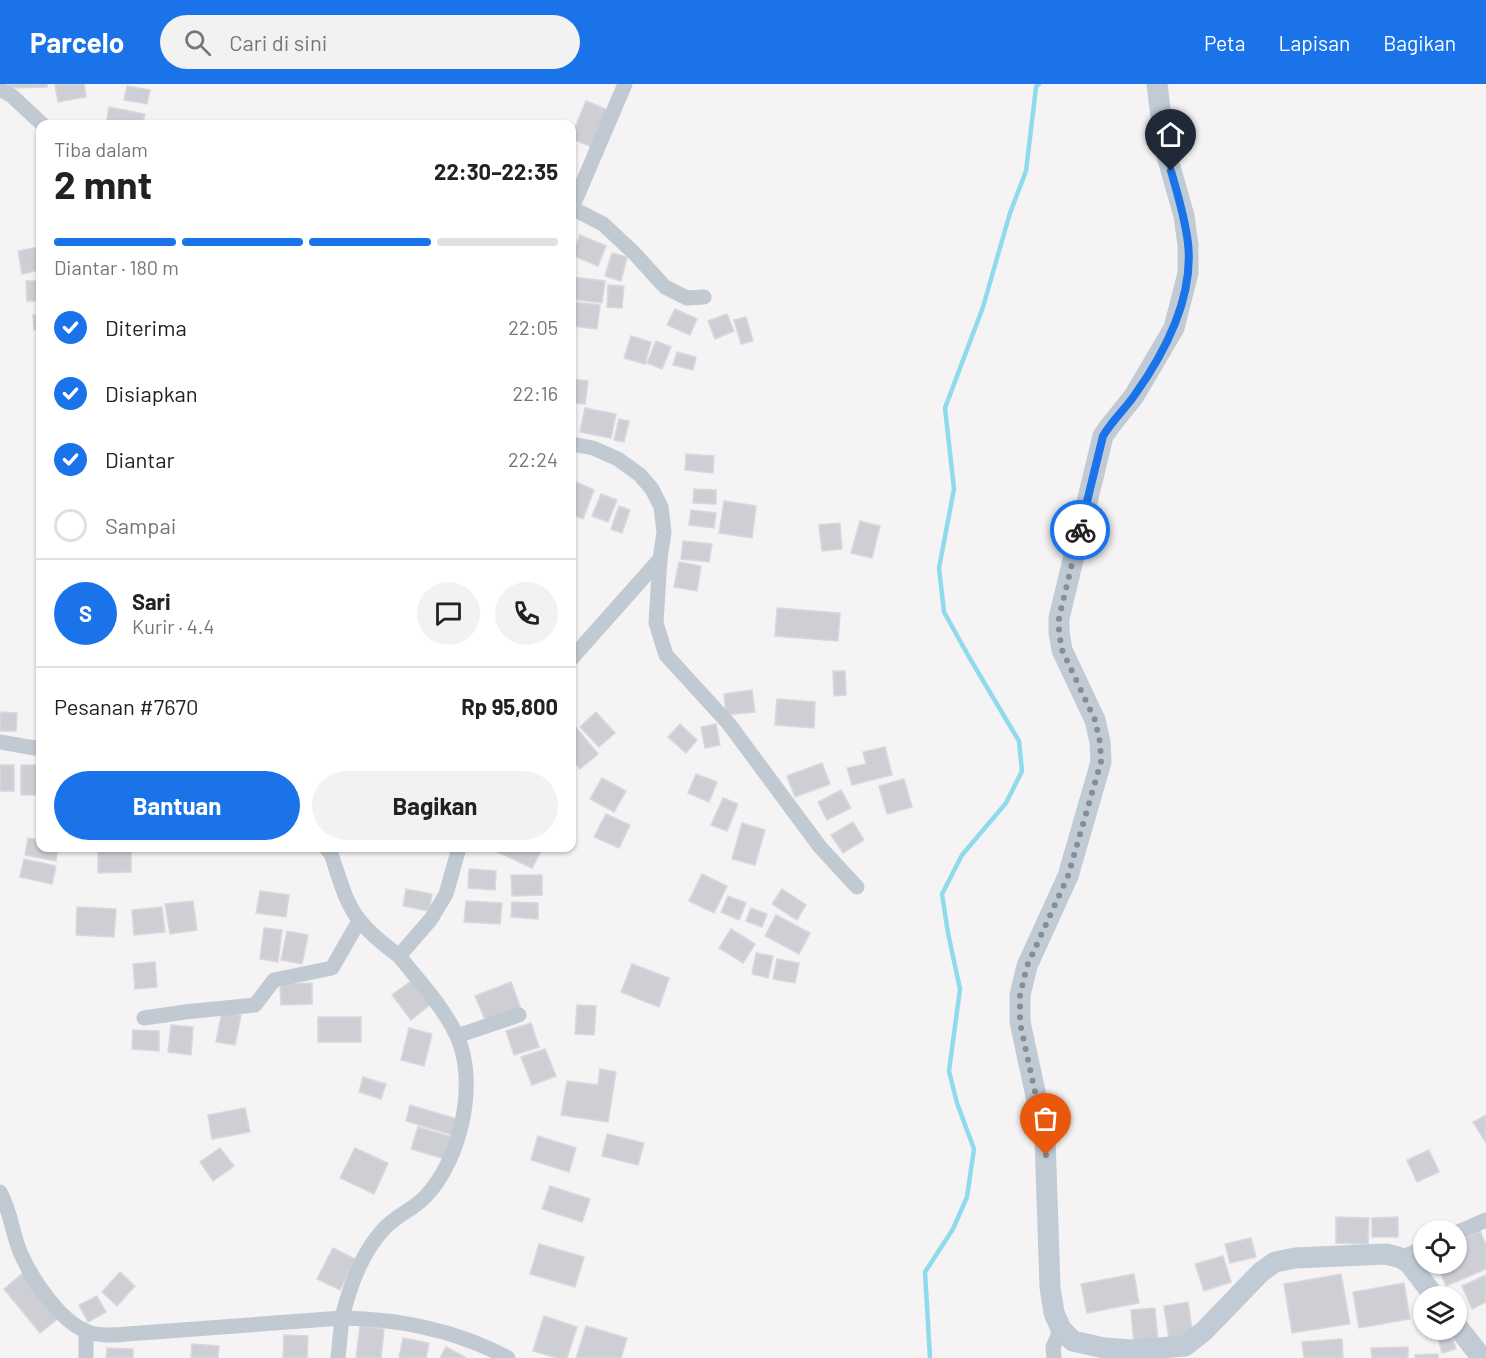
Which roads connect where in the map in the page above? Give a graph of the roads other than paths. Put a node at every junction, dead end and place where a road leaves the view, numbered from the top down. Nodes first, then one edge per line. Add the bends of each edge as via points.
1 (625, 84) edge
2 (1157, 84) edge
3 (0, 89) edge
4 (38, 120) edge
5 (576, 199) edge
6 (576, 210) edge
7 (704, 297) dead end
8 (576, 445) edge
9 (660, 559) junction
10 (576, 654) edge
11 (0, 742) edge
12 (36, 748) edge
13 (329, 852) edge
14 (458, 852) edge
15 (857, 887) dead end
16 (359, 921) junction
17 (399, 956) junction
18 (519, 1015) dead end
19 (144, 1018) dead end
20 (457, 1036) junction
21 (0, 1192) edge
22 (1486, 1220) edge
23 (1467, 1228) edge
24 (1413, 1253) edge
25 (1401, 1258) junction
26 (1426, 1286) edge
27 (342, 1318) junction
28 (1061, 1329) junction
29 (86, 1332) junction
30 (1467, 1339) edge
31 (1188, 1352) edge
32 (86, 1358) edge
33 (338, 1358) edge
34 (508, 1358) edge
35 (1054, 1358) edge
36 (1482, 1358) edge

1 - 5 street
2 - 28 main road via 1165,149 1184,216 1188,273 1174,328 1134,396 1103,436 1059,618 1062,650 1095,720 1101,762 1068,876 1027,966 1020,995 1020,1023 1045,1138 1050,1287
3 - 4 street
6 - 7 street via 603,224 665,287 687,298
8 - 9 street via 618,459 652,489 661,507
9 - 10 street
9 - 15 street via 656,623 666,654 729,724 820,847
11 - 12 street
13 - 16 street
14 - 17 street via 446,894 431,919
16 - 17 street
16 - 19 street via 332,968 274,980 255,1005
17 - 20 street via 445,1013
18 - 20 street
20 - 27 street via 464,1055 467,1090 449,1164 423,1199 382,1231 362,1262
21 - 29 street via 21,1254 37,1283 69,1320
22 - 23 street
24 - 25 street
25 - 26 main road
25 - 31 main road via 1386,1254 1295,1258 1275,1263 1261,1272
27 - 29 street via 110,1335
27 - 33 street
27 - 34 street via 427,1327 457,1335
28 - 31 main road via 1073,1341 1104,1348
28 - 35 street via 1053,1347
29 - 32 street
30 - 36 main road

